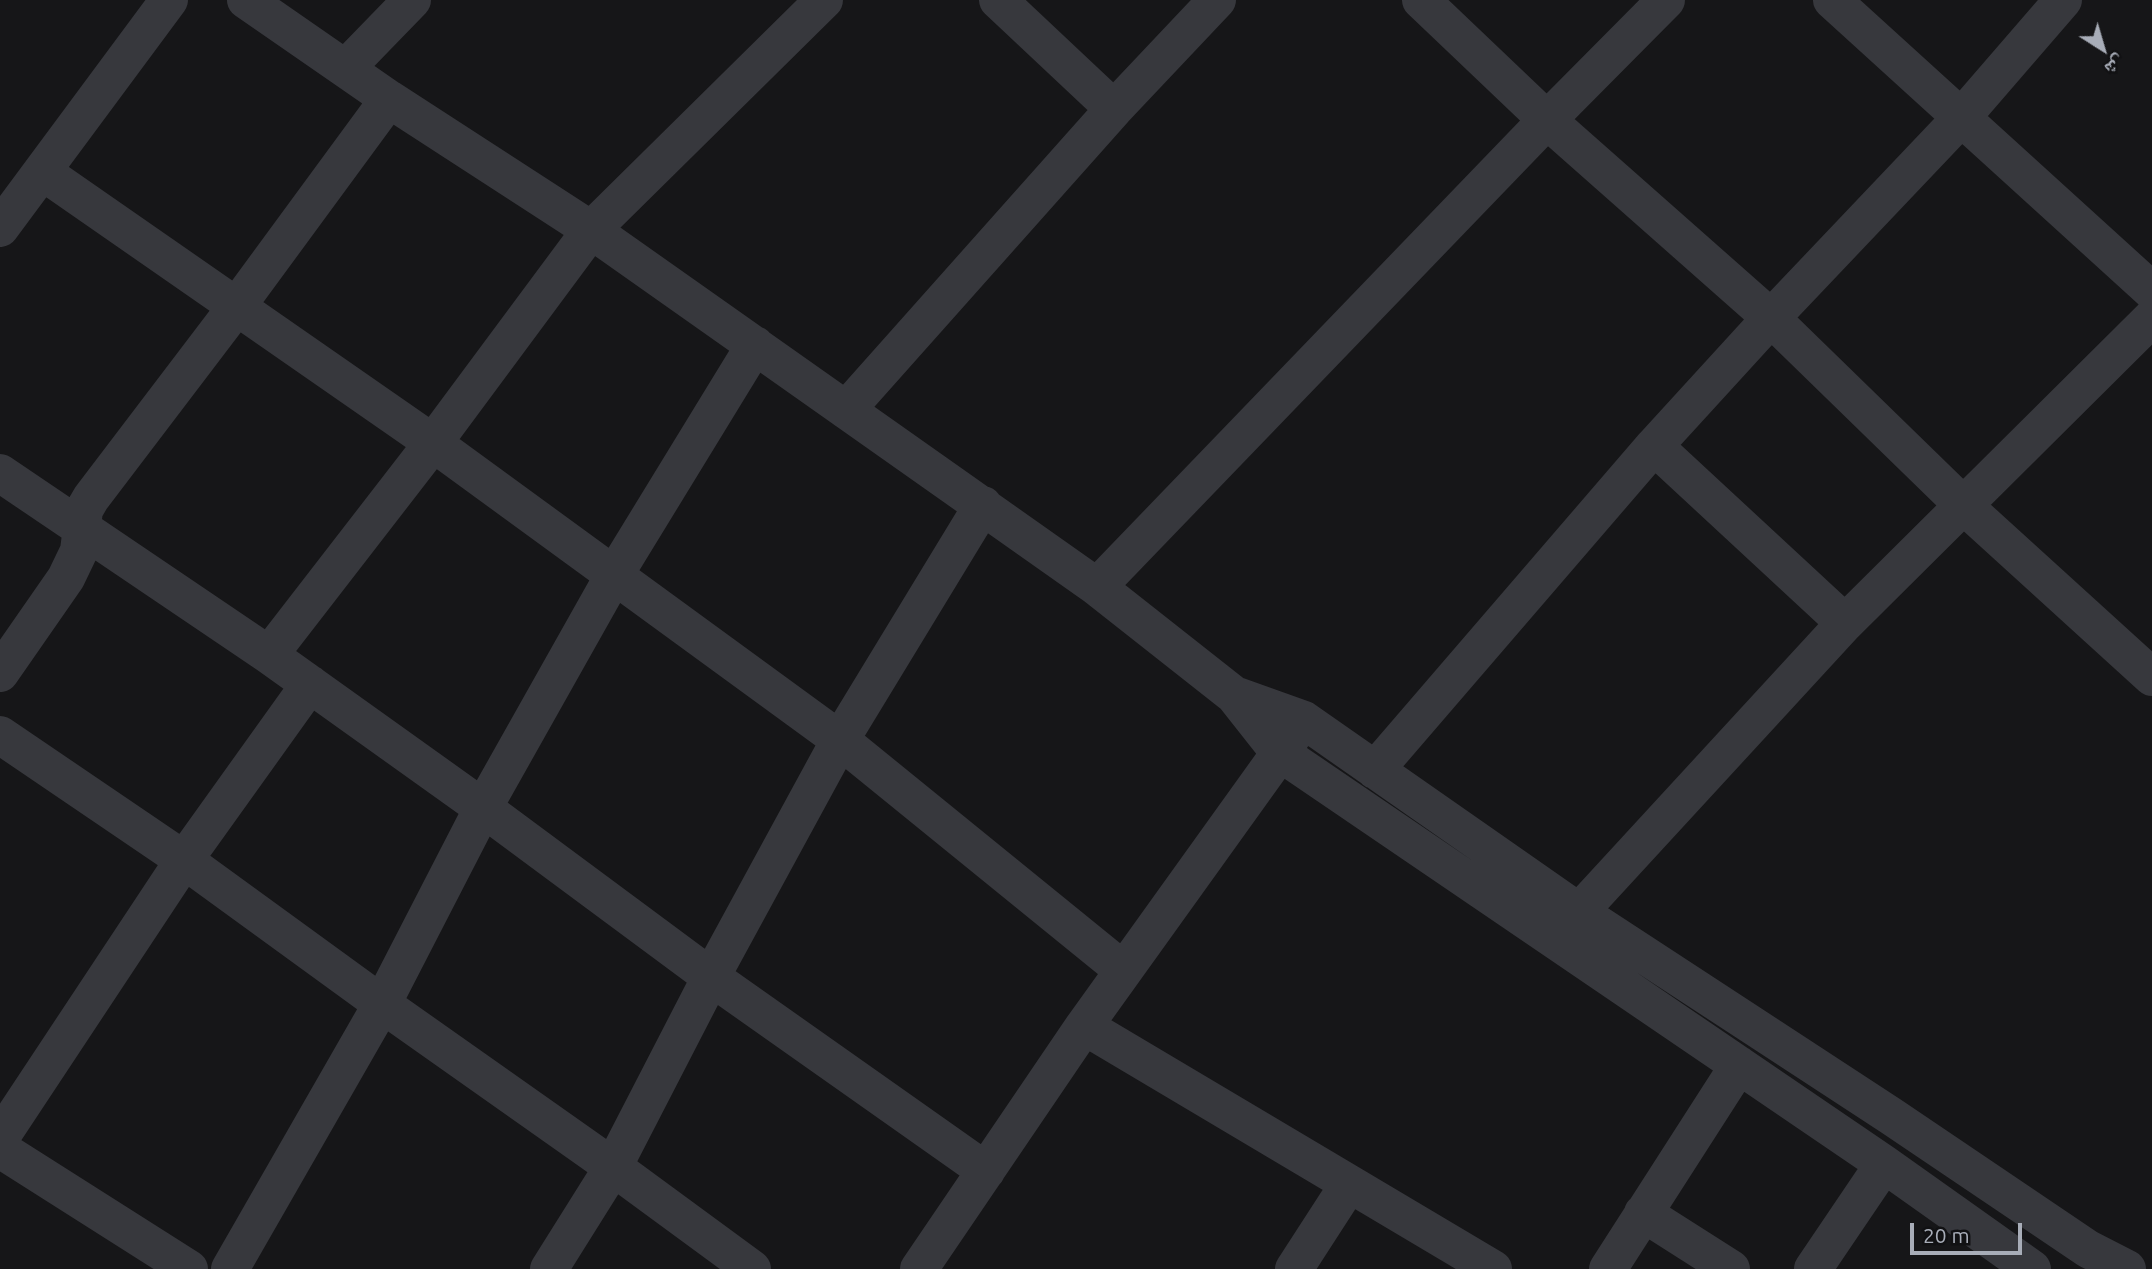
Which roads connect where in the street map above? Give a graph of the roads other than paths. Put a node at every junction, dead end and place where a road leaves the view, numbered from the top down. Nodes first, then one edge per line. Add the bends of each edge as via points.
1 (169, 0) edge
2 (247, 0) edge
3 (412, 0) edge
4 (824, 0) edge
5 (998, 0) edge
6 (1217, 0) edge
7 (1421, 0) edge
8 (1666, 0) edge
9 (1832, 0) edge
10 (2063, 0) edge
11 (346, 68) junction
12 (389, 99) junction
13 (1114, 109) junction
14 (1961, 118) junction
15 (1547, 120) junction
16 (43, 172) junction
17 (0, 228) edge
18 (591, 230) junction
19 (2152, 291) edge
20 (237, 306) junction
21 (1771, 318) junction
22 (2152, 318) edge
23 (755, 345) junction
24 (846, 410) junction
25 (433, 443) junction
26 (1654, 446) junction
27 (0, 472) edge
28 (983, 505) junction
29 (1963, 505) junction
30 (82, 530) junction
31 (613, 577) junction
32 (1097, 587) junction
33 (1845, 623) junction
34 (269, 655) junction
35 (0, 673) edge
36 (2152, 677) edge
37 (310, 684) junction
38 (1234, 695) junction
39 (1304, 720) junction
40 (0, 736) edge
41 (840, 740) junction
42 (1279, 752) junction
43 (1374, 770) junction
44 (483, 808) junction
45 (184, 860) junction
46 (1579, 912) junction
47 (1123, 970) junction
48 (711, 978) junction
49 (382, 1004) junction
50 (1084, 1026) junction
51 (1739, 1065) junction
52 (0, 1138) edge
53 (0, 1149) edge
54 (1884, 1164) junction
55 (613, 1167) junction
56 (986, 1171) junction
57 (1349, 1184) junction
58 (1643, 1213) junction
59 (2081, 1259) edge
60 (189, 1269) edge
61 (230, 1269) edge
62 (549, 1269) edge
63 (752, 1269) edge
64 (919, 1269) edge
65 (1294, 1269) edge
66 (1493, 1269) edge
67 (1608, 1269) edge
68 (1731, 1269) edge
69 (1813, 1269) edge
70 (2032, 1269) edge
71 (2127, 1269) edge

1 - 16 street
2 - 11 street
3 - 11 street
4 - 18 street
5 - 13 street
6 - 13 street
7 - 15 street
8 - 15 street
9 - 14 street
10 - 14 street
11 - 12 street
12 - 18 street
12 - 20 street
13 - 24 street
14 - 19 street
14 - 21 street
15 - 21 street
15 - 32 street
16 - 17 street
16 - 20 street
18 - 23 street
18 - 25 street
20 - 25 street
20 - 30 street via 91,498
21 - 26 street
21 - 29 street
22 - 29 street
23 - 24 street
23 - 31 street
24 - 28 street
25 - 31 street
25 - 34 street
26 - 33 street
26 - 43 street
27 - 30 street
28 - 32 street
28 - 41 street
29 - 33 street
29 - 36 street
30 - 34 street
30 - 35 street via 79,551 66,578
31 - 41 street
31 - 44 street
32 - 38 street
33 - 46 street
34 - 37 street
37 - 44 street
37 - 45 street
38 - 39 street
38 - 42 street
39 - 42 street
39 - 43 street
40 - 45 street
41 - 47 street
41 - 48 street
42 - 47 street
42 - 51 street
43 - 46 street
44 - 48 street
44 - 49 street
45 - 49 street
45 - 52 street
46 - 59 street via 1891,1116
47 - 50 street
48 - 55 street
48 - 56 street
49 - 55 street
49 - 61 street
50 - 56 street
50 - 57 street
51 - 54 street
51 - 58 street
53 - 60 street
54 - 69 street
54 - 70 street
55 - 62 street
55 - 63 street
56 - 64 street
57 - 65 street
57 - 66 street
58 - 67 street
58 - 68 street
59 - 71 street

